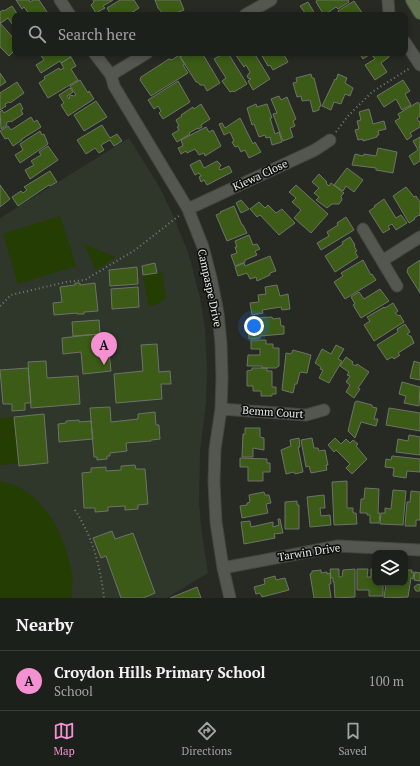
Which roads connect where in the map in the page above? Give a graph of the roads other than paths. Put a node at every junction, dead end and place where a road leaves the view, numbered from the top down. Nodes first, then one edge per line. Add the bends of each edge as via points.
1 (60, 0) edge
2 (271, 0) edge
3 (388, 0) edge
4 (412, 0) edge
5 (68, 12) edge
6 (250, 12) edge
7 (389, 12) edge
8 (420, 13) edge
9 (408, 47) edge
10 (96, 56) edge
11 (142, 56) edge
12 (419, 64) edge
13 (111, 75) junction
14 (330, 140) road end
15 (188, 208) junction
16 (363, 229) dead end
17 (420, 237) edge
18 (382, 260) junction
19 (397, 286) dead end
20 (221, 409) junction
21 (324, 410) dead end
22 (420, 550) edge
23 (223, 568) junction
24 (230, 598) edge

1 - 5 street
2 - 6 street
3 - 7 street
4 - 8 main road
9 - 12 street
10 - 13 street, Campaspe Drive
11 - 13 street
13 - 15 street, Campaspe Drive via 114,86
14 - 15 street, Kiewa Close via 315,150
15 - 20 street, Campaspe Drive via 203,247 218,313 221,344
16 - 18 street
17 - 18 street
18 - 19 street
20 - 21 street, Bemm Court via 306,415
20 - 23 street, Campaspe Drive via 215,449 214,482 216,522
22 - 23 street, Tarwin Drive via 338,546
23 - 24 street, Campaspe Drive

